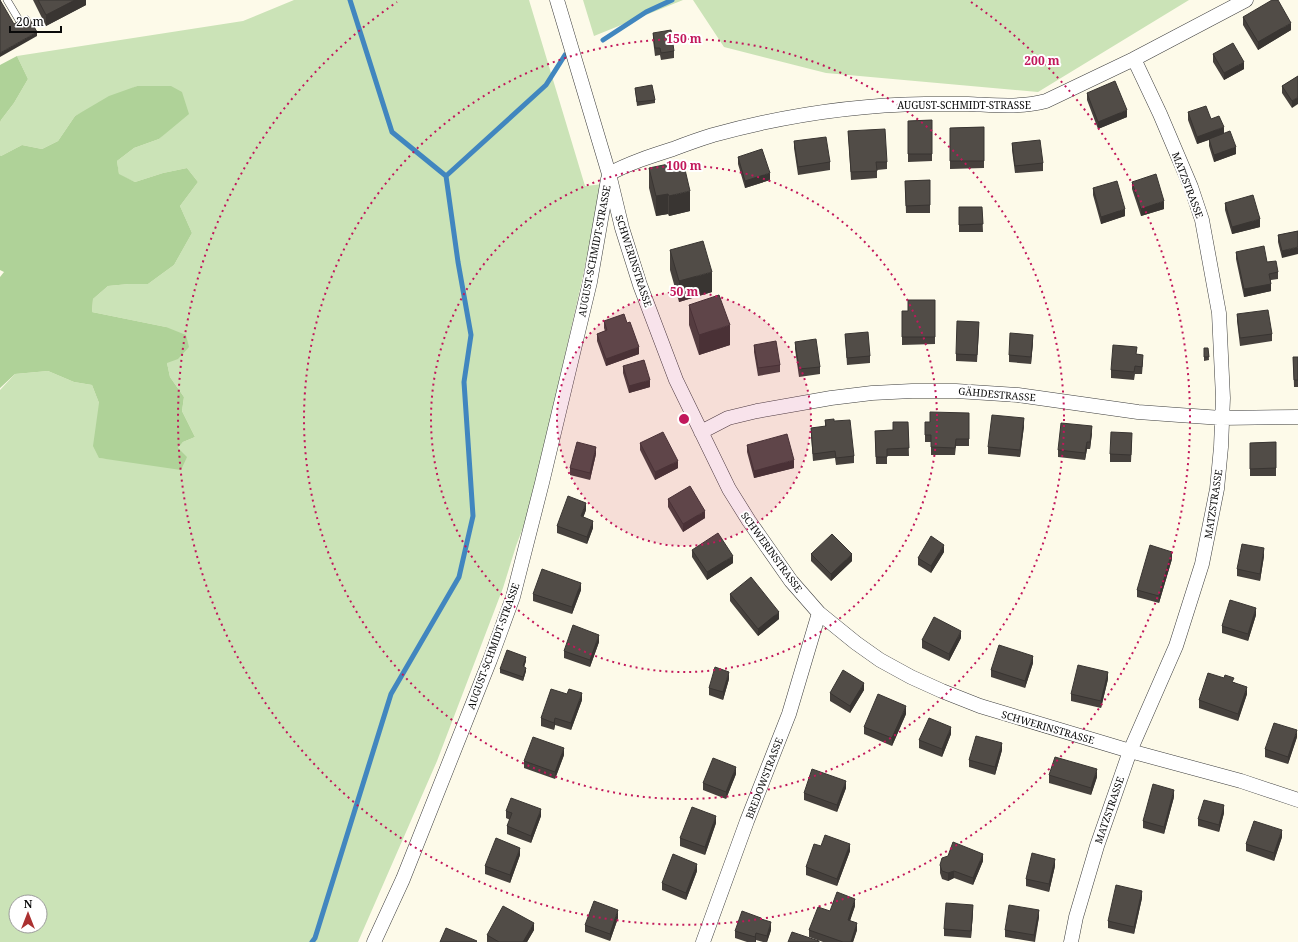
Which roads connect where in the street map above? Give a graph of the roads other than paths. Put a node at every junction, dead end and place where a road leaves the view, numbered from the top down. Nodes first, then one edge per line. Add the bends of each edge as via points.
1 (7, 0) edge
2 (557, 0) edge
3 (1246, 0) edge
4 (19, 20) edge
5 (1134, 59) junction
6 (609, 174) junction
7 (1298, 417) edge
8 (1222, 418) junction
9 (701, 432) junction
10 (820, 613) junction
11 (1130, 751) junction
12 (1298, 800) edge
13 (374, 942) edge
14 (703, 942) edge
15 (1071, 942) edge

1 - 4 lane
2 - 6 street, SCHWERINSTRASSE
3 - 5 street, AUGUST-SCHMIDT-STRASSE
5 - 6 street, AUGUST-SCHMIDT-STRASSE via 1046,101 1032,105 895,105 801,116 712,135 624,166
5 - 8 street, MATZSTRASSE via 1160,114 1202,220 1219,313
6 - 9 street, SCHWERINSTRASSE via 622,228 640,285 676,380
6 - 13 street, AUGUST-SCHMIDT-STRASSE via 590,282 513,597 403,879
7 - 8 street, GÄHDESTRASSE
8 - 9 street, GÄHDESTRASSE via 1138,412 1018,395 912,391 866,394 786,406 728,418
8 - 11 street, MATZSTRASSE via 1217,489 1202,564 1176,646
9 - 10 street, SCHWERINSTRASSE via 729,489 749,521 791,581
10 - 11 street, SCHWERINSTRASSE via 880,660 942,691 980,706
10 - 14 street, BREDOWSTRASSE via 789,714
11 - 12 street, SCHWERINSTRASSE via 1241,781
11 - 15 street, MATZSTRASSE via 1097,846

